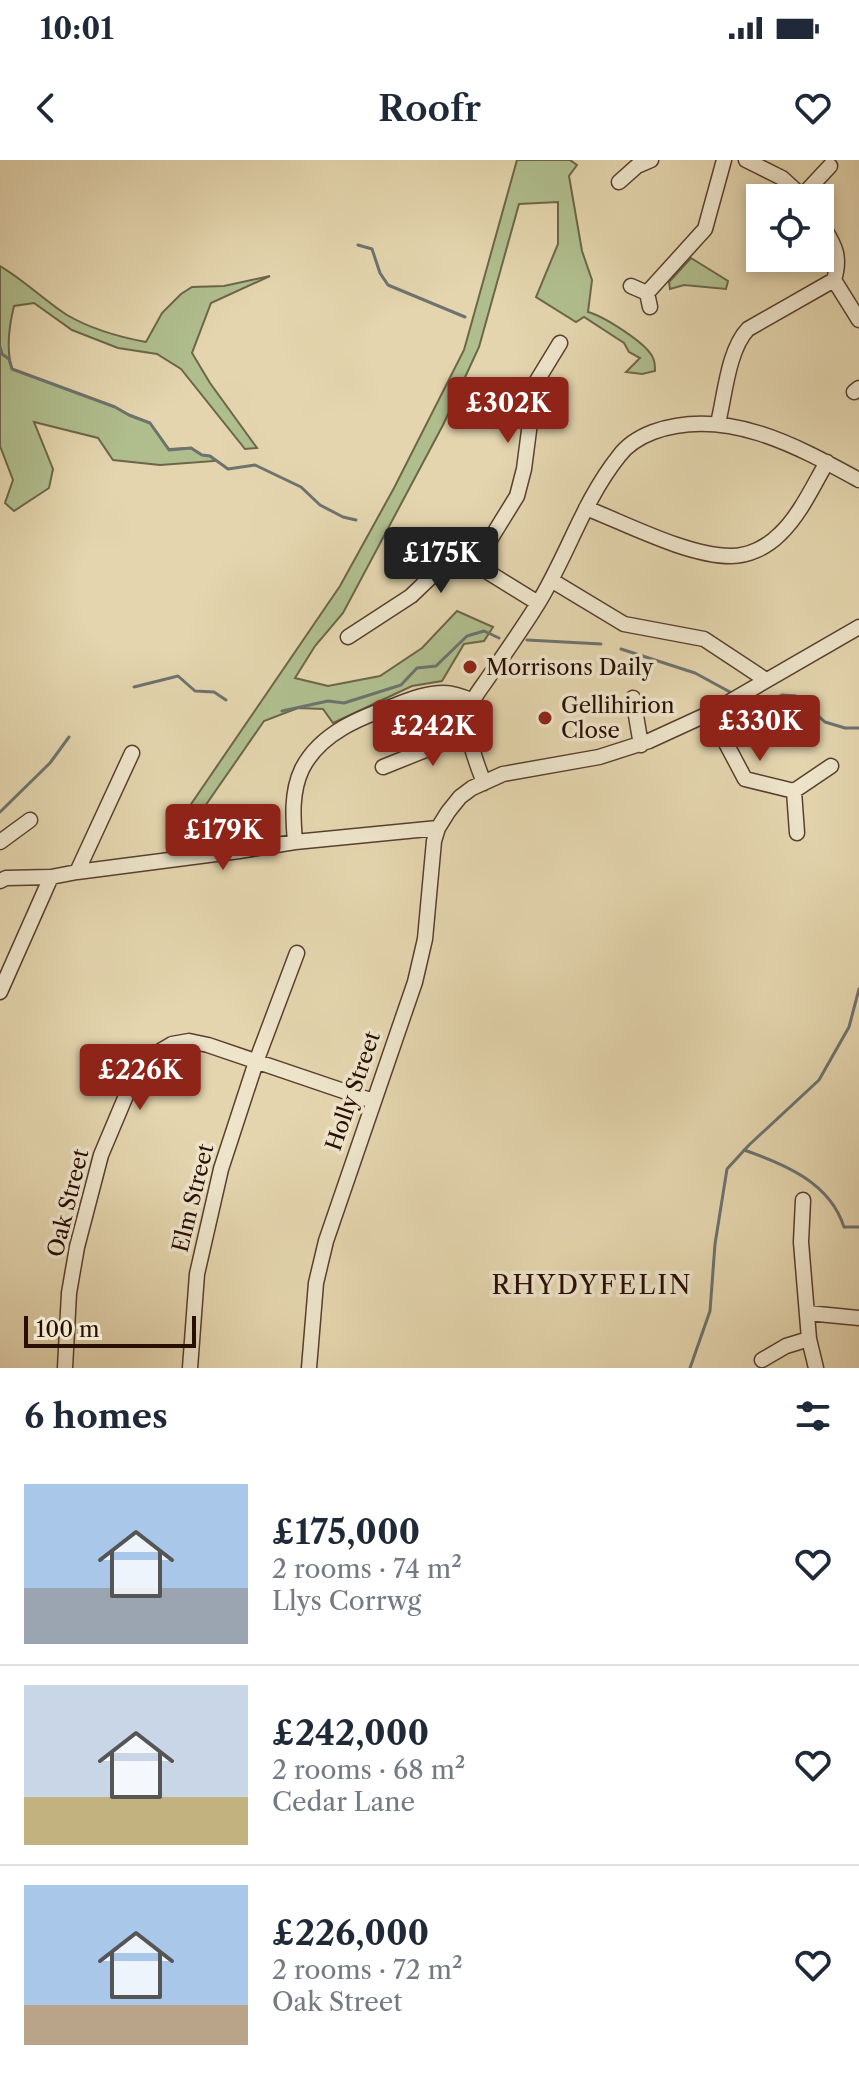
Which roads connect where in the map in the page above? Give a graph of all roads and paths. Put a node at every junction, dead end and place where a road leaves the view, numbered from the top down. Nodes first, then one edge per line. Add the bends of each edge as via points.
1 (651, 160) edge
2 (724, 160) edge
3 (746, 160) edge
4 (830, 166) dead end
5 (619, 182) dead end
6 (789, 184) edge
7 (814, 184) edge
8 (834, 243) edge
9 (834, 280) junction
10 (631, 286) dead end
11 (857, 312) edge
12 (560, 343) dead end
13 (718, 423) junction
14 (827, 462) junction
15 (859, 480) edge
16 (586, 508) junction
17 (475, 564) junction
18 (551, 580) junction
19 (538, 603) junction
20 (859, 627) edge
21 (348, 637) dead end
22 (766, 680) junction
23 (633, 698) dead end
24 (473, 701) junction
25 (710, 713) junction
26 (468, 733) junction
27 (641, 745) junction
28 (132, 753) dead end
29 (831, 766) dead end
30 (383, 767) dead end
31 (484, 783) junction
32 (794, 791) junction
33 (30, 820) dead end
34 (438, 828) junction
35 (797, 833) dead end
36 (0, 842) edge
37 (295, 842) junction
38 (77, 872) junction
39 (51, 877) junction
40 (0, 881) edge
41 (297, 953) dead end
42 (0, 992) edge
43 (256, 1062) junction
44 (373, 1101) junction
45 (803, 1200) dead end
46 (808, 1313) junction
47 (859, 1318) edge
48 (809, 1339) junction
49 (762, 1360) dead end
50 (65, 1368) edge
51 (190, 1368) edge
52 (309, 1368) edge
53 (816, 1368) edge

1 - 5 street
2 - 10 street via 705,229 648,300
3 - 6 street
4 - 7 street
8 - 9 street
9 - 11 street
9 - 13 street via 741,336
12 - 17 street via 535,384 517,496
13 - 14 street via 762,434
13 - 16 street via 666,428 631,443
14 - 15 street
14 - 16 street via 792,520 767,545 750,553 706,552
16 - 18 street
17 - 19 street
17 - 21 street via 466,562 434,574 411,596
18 - 19 street
18 - 22 street via 624,624 704,639
19 - 24 street
20 - 22 street
22 - 25 street
23 - 27 street
24 - 26 street
24 - 37 street via 447,693 418,697 363,717 330,737 302,769 293,812
25 - 27 street
25 - 32 street via 745,779
26 - 30 street
26 - 31 street
27 - 31 street via 503,774
28 - 38 street
29 - 32 street
31 - 34 street via 460,797
32 - 35 street
33 - 36 street
34 - 37 street
34 - 44 street, Holly Street via 415,982
37 - 38 street
38 - 39 street
39 - 40 street
39 - 42 street
41 - 43 street, Elm Street
43 - 44 street, Oak Street
43 - 50 street, Oak Street via 189,1041 172,1044 140,1069 101,1155 88,1202 69,1293
43 - 51 street, Elm Street via 221,1169 197,1274
44 - 52 street, Holly Street via 326,1241 316,1283
45 - 46 street
46 - 47 street
46 - 48 street
48 - 49 street
48 - 53 street

